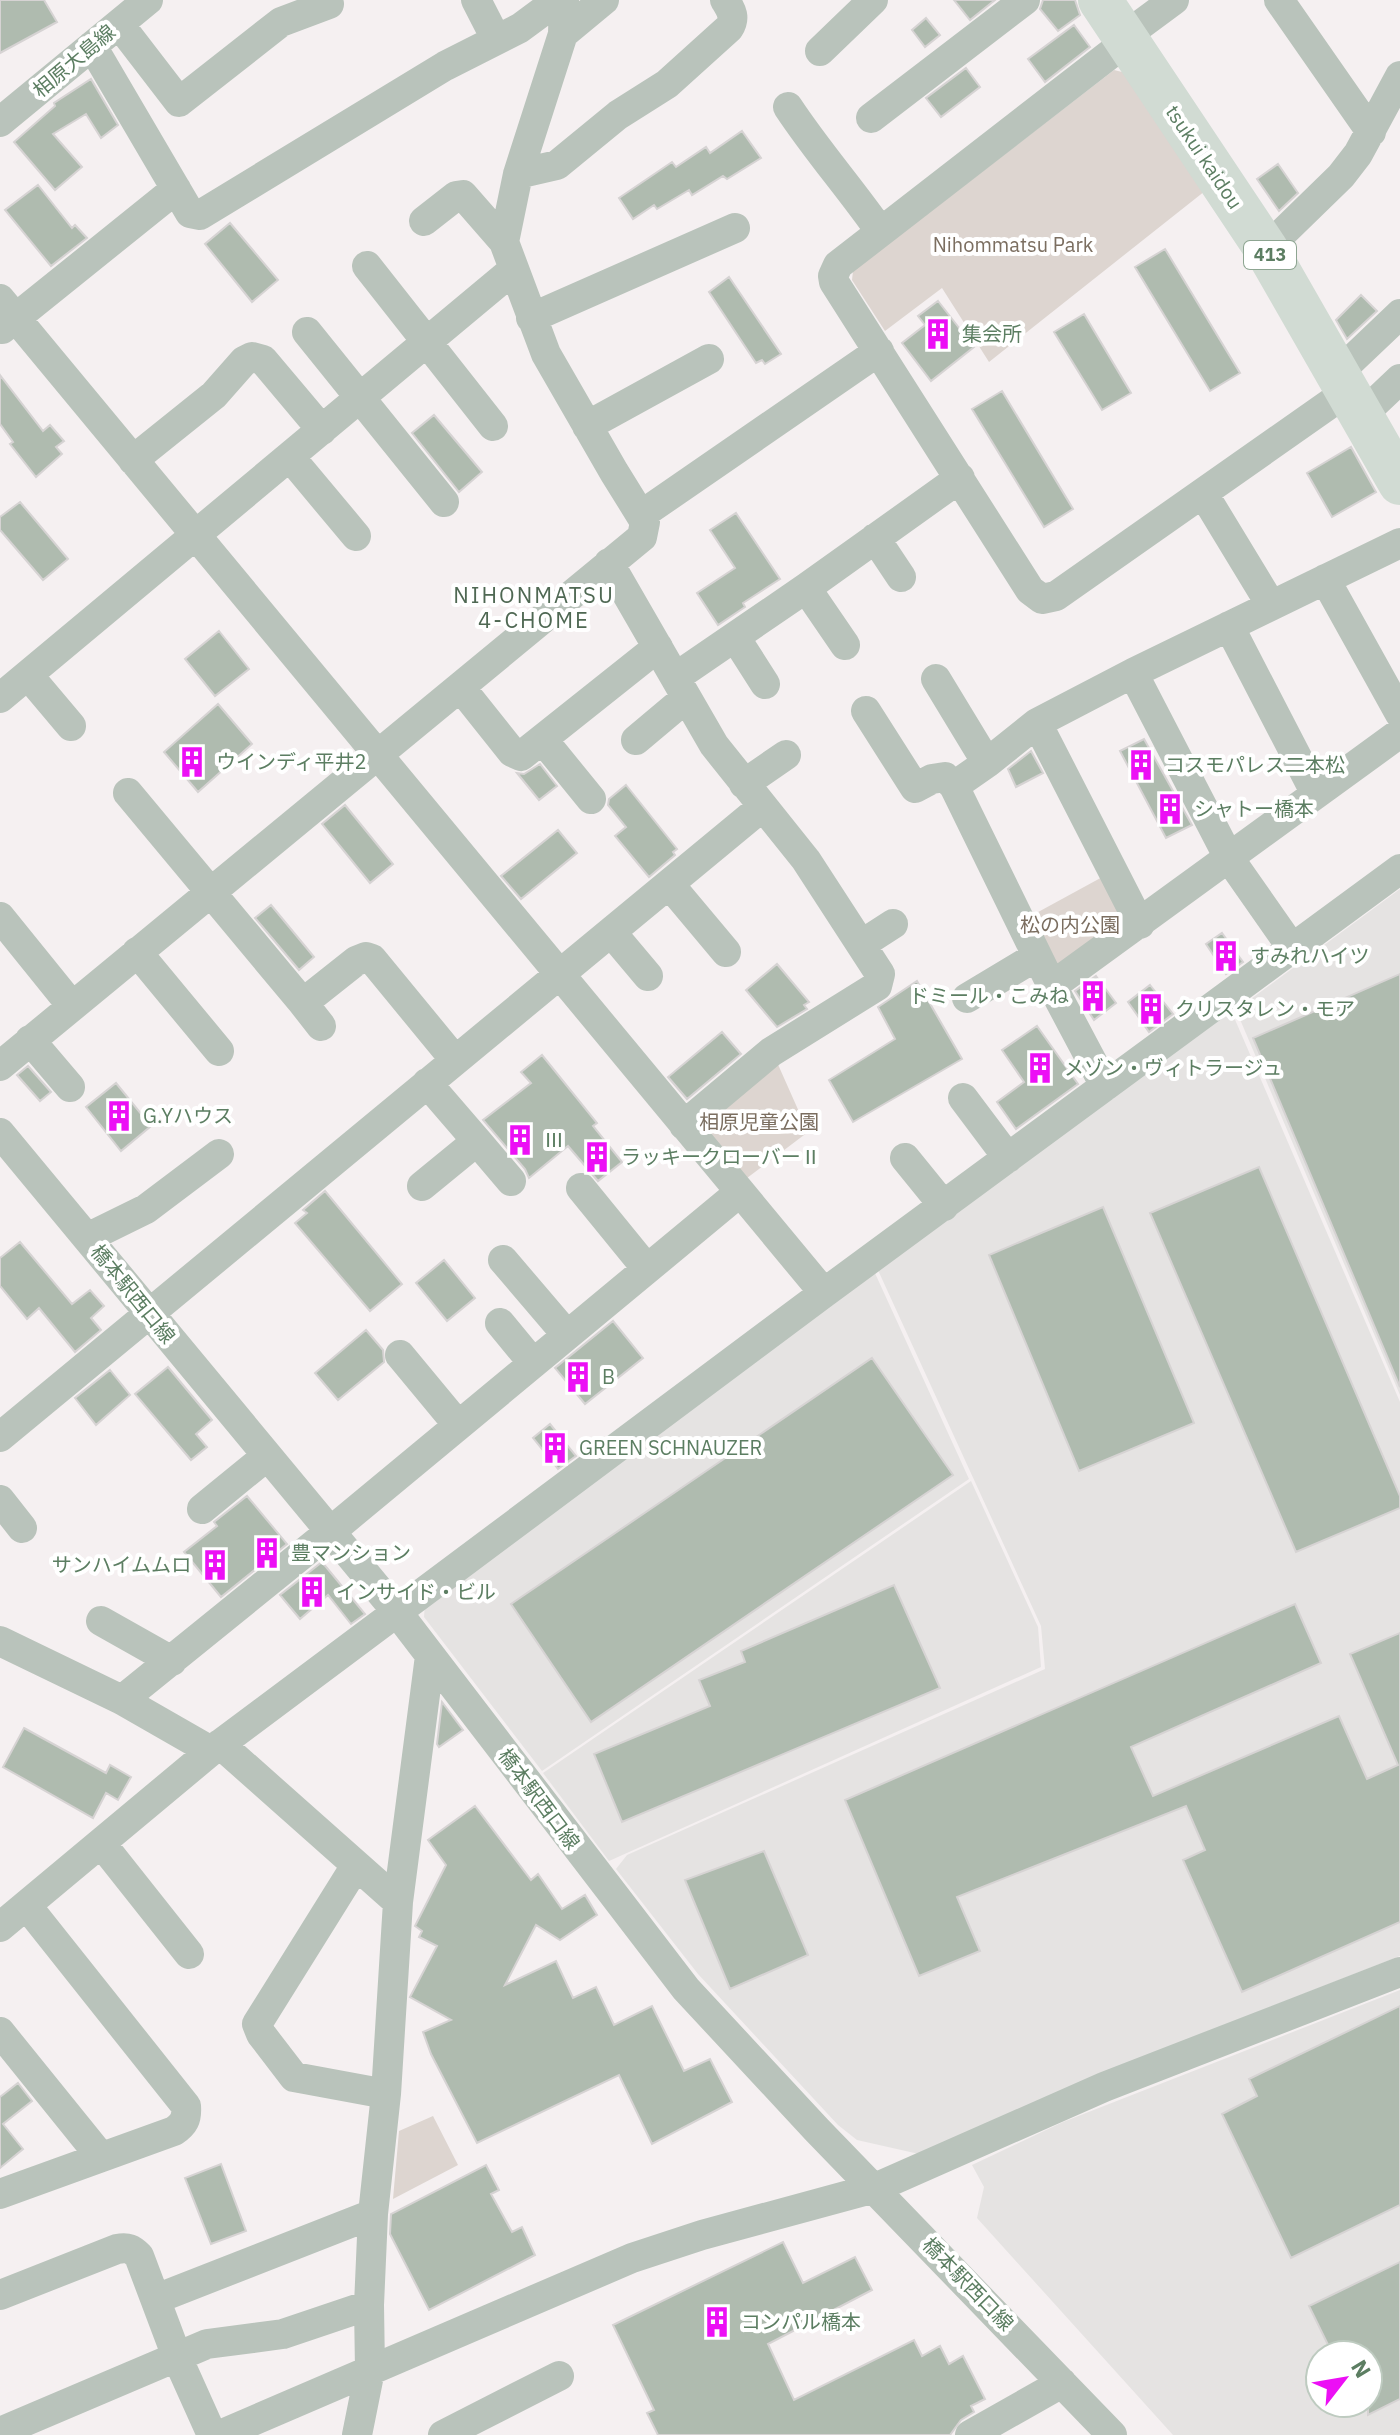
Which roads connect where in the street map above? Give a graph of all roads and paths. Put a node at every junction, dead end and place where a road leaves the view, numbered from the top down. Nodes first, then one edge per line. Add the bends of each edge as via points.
1 (148, 0) edge
2 (476, 0) edge
3 (558, 0) edge
4 (564, 0) edge
5 (604, 0) edge
6 (725, 0) edge
7 (873, 0) edge
8 (1025, 0) edge
9 (1100, 0) edge
10 (1174, 0) edge
11 (1279, 0) edge
12 (329, 4) dead end
13 (119, 24) junction
14 (563, 34) junction
15 (496, 39) junction
16 (1125, 39) junction
17 (92, 46) junction
18 (820, 51) dead end
19 (1400, 76) edge
20 (788, 107) dead end
21 (5, 113) edge
22 (871, 118) dead end
23 (1371, 132) junction
24 (518, 174) junction
25 (176, 189) junction
26 (424, 221) dead end
27 (735, 228) dead end
28 (880, 231) junction
29 (1266, 249) junction
30 (508, 256) junction
31 (367, 266) dead end
32 (1400, 314) edge
33 (5, 315) edge
34 (531, 318) junction
35 (307, 332) dead end
36 (427, 342) junction
37 (879, 351) junction
38 (709, 359) dead end
39 (1400, 379) edge
40 (1349, 393) junction
41 (360, 398) junction
42 (493, 426) dead end
43 (587, 426) junction
44 (322, 430) junction
45 (290, 457) junction
46 (133, 460) junction
47 (960, 478) junction
48 (1400, 483) edge
49 (1203, 493) junction
50 (444, 502) dead end
51 (641, 515) junction
52 (196, 535) junction
53 (356, 536) dead end
54 (875, 538) junction
55 (1400, 543) edge
56 (609, 563) junction
57 (901, 577) dead end
58 (1325, 579) junction
59 (806, 588) junction
60 (1271, 605) junction
61 (1229, 626) junction
62 (735, 637) junction
63 (845, 645) dead end
64 (658, 647) junction
65 (1133, 673) junction
66 (28, 675) junction
67 (936, 679) dead end
68 (765, 684) dead end
69 (681, 687) junction
70 (461, 688) junction
71 (0, 698) edge
72 (866, 711) dead end
73 (1400, 714) edge
74 (1037, 723) junction
75 (71, 726) dead end
76 (1400, 733) edge
77 (543, 740) junction
78 (636, 740) dead end
79 (377, 754) junction
80 (786, 755) dead end
81 (987, 763) junction
82 (954, 786) junction
83 (128, 793) dead end
84 (1316, 794) junction
85 (753, 795) junction
86 (591, 799) dead end
87 (1229, 858) junction
88 (1400, 869) edge
89 (669, 884) junction
90 (211, 891) junction
91 (0, 917) edge
92 (893, 924) dead end
93 (1140, 924) junction
94 (611, 932) junction
95 (862, 944) junction
96 (1292, 948) junction
97 (137, 952) junction
98 (726, 952) dead end
99 (1037, 956) junction
100 (559, 974) junction
101 (648, 976) dead end
102 (1052, 986) junction
103 (967, 998) dead end
104 (72, 1006) junction
105 (30, 1040) junction
106 (219, 1051) dead end
107 (455, 1060) junction
108 (0, 1066) edge
109 (427, 1083) junction
110 (1105, 1086) junction
111 (70, 1087) dead end
112 (963, 1098) dead end
113 (684, 1125) junction
114 (0, 1133) edge
115 (477, 1141) junction
116 (219, 1154) dead end
117 (905, 1158) dead end
118 (1008, 1158) junction
119 (511, 1181) dead end
120 (422, 1186) dead end
121 (581, 1188) dead end
122 (740, 1192) junction
123 (944, 1206) junction
124 (87, 1238) junction
125 (503, 1260) dead end
126 (647, 1269) junction
127 (824, 1293) junction
128 (149, 1315) junction
129 (500, 1323) dead end
130 (567, 1335) junction
131 (400, 1355) dead end
132 (533, 1363) junction
133 (458, 1425) junction
134 (0, 1437) edge
135 (267, 1456) junction
136 (0, 1500) edge
137 (202, 1509) dead end
138 (22, 1528) dead end
139 (330, 1531) junction
140 (397, 1612) junction
141 (101, 1621) dead end
142 (0, 1641) edge
143 (430, 1656) junction
144 (172, 1661) junction
145 (122, 1700) junction
146 (216, 1748) junction
147 (101, 1843) junction
148 (355, 1867) junction
149 (398, 1902) junction
150 (27, 1906) junction
151 (0, 1927) edge
152 (184, 1941) dead end
153 (1400, 1972) edge
154 (0, 2032) edge
155 (386, 2094) junction
156 (101, 2157) junction
157 (875, 2188) junction
158 (2, 2190) edge
159 (373, 2214) junction
160 (0, 2295) edge
161 (156, 2299) junction
162 (369, 2305) junction
163 (177, 2357) junction
164 (370, 2370) junction
165 (559, 2376) dead end
166 (1062, 2383) junction
167 (0, 2432) edge
168 (212, 2435) edge
169 (220, 2435) edge
170 (357, 2435) edge
171 (443, 2435) edge
172 (970, 2435) edge
173 (1112, 2435) edge

1 - 13 street, 相原大島線
2 - 15 street
3 - 15 street
4 - 14 street
5 - 14 street
6 - 24 street via 732,12 729,28 667,84 618,115 557,165
7 - 18 street
8 - 22 street
9 - 16 highway, tsukui kaidou / 413
10 - 16 street
11 - 23 street
12 - 13 street via 281,22 179,102
13 - 17 street, 相原大島線
14 - 24 street
15 - 25 street via 200,215 190,213
16 - 28 street
16 - 29 highway, tsukui kaidou / 413
17 - 21 street, 相原大島線
17 - 25 street
19 - 23 street
20 - 28 street
23 - 29 street via 1341,176
24 - 30 street
25 - 33 street
26 - 30 street via 463,195
27 - 34 street
28 - 37 street via 838,265 833,276
29 - 40 highway, tsukui kaidou / 413
30 - 34 street
30 - 36 street
31 - 36 street
32 - 40 street
33 - 46 street
34 - 43 street
35 - 41 street
36 - 41 street
36 - 42 street
37 - 47 street
37 - 51 street
38 - 43 street
39 - 40 street
40 - 48 highway, tsukui kaidou / 413
40 - 49 street
41 - 44 street
41 - 50 street
43 - 51 street
44 - 45 street
44 - 46 street via 263,360 252,357
45 - 52 street
45 - 53 street
46 - 52 street
47 - 49 street via 1030,590 1047,599
47 - 54 street
49 - 60 street
51 - 56 street via 646,530 642,537
52 - 66 street
52 - 79 street
54 - 57 street
54 - 59 street
55 - 58 street
56 - 64 street
56 - 70 street
58 - 60 street
58 - 73 street
59 - 62 street
59 - 63 street
60 - 61 street
61 - 65 street
61 - 84 street
62 - 68 street
62 - 69 street
64 - 69 street
64 - 77 street
65 - 74 street
65 - 87 street
66 - 71 street
66 - 75 street
67 - 81 street
69 - 78 street
69 - 85 street via 714,745
70 - 77 street via 515,755
70 - 79 street
72 - 82 street via 915,788 938,777
74 - 81 street
74 - 93 street
76 - 84 street
77 - 86 street
79 - 90 street
79 - 100 street
80 - 85 street
81 - 82 street
82 - 99 street
83 - 90 street
84 - 87 street
85 - 89 street
85 - 95 street via 806,860
87 - 93 street
87 - 96 street
88 - 96 street
89 - 94 street
89 - 98 street
90 - 97 street
90 - 107 street via 312,1015 356,961 366,957
91 - 104 street
92 - 95 street
93 - 102 street
94 - 100 street
94 - 101 street
95 - 113 street via 880,974 877,986 771,1052
96 - 110 street
97 - 104 street
97 - 106 street
99 - 102 street
99 - 103 street
100 - 107 street
100 - 113 street
102 - 110 street
104 - 105 street
105 - 108 street
105 - 111 street
107 - 109 street
109 - 115 street
109 - 128 street
110 - 118 street
112 - 118 street
113 - 122 street
114 - 124 street, 橋本駅西口線
115 - 119 street
115 - 120 street
116 - 124 street via 146,1209
117 - 123 street
118 - 123 street
121 - 126 street
122 - 126 street
122 - 127 street
123 - 127 street
124 - 128 street, 橋本駅西口線
125 - 130 street
126 - 130 street
127 - 140 street
128 - 134 street
128 - 135 street, 橋本駅西口線
129 - 132 street
130 - 132 street
131 - 133 street
132 - 133 street
133 - 139 street
135 - 137 street
135 - 139 street, 橋本駅西口線
136 - 138 street
139 - 140 street, 橋本駅西口線
139 - 144 street
140 - 143 street, 橋本駅西口線
140 - 146 street
141 - 144 street
142 - 145 street
143 - 149 street
143 - 157 street, 橋本駅西口線 via 686,1989
144 - 145 street
145 - 146 street
146 - 147 street
146 - 148 street
147 - 150 street
147 - 152 street
148 - 149 street
148 - 155 street via 257,2024 294,2077
149 - 155 street
150 - 151 street
150 - 156 street via 186,2106 183,2125 174,2131
153 - 157 street via 1104,2087
154 - 156 street
155 - 159 street
156 - 158 street
157 - 164 street via 659,2248
157 - 166 street, 橋本駅西口線
159 - 161 street
159 - 162 street
160 - 161 street via 126,2247 139,2256
161 - 163 street
162 - 163 street via 283,2334 207,2344
162 - 164 street
163 - 167 street
163 - 168 street
164 - 169 street
164 - 170 street
165 - 171 street
166 - 172 street
166 - 173 street, 橋本駅西口線

